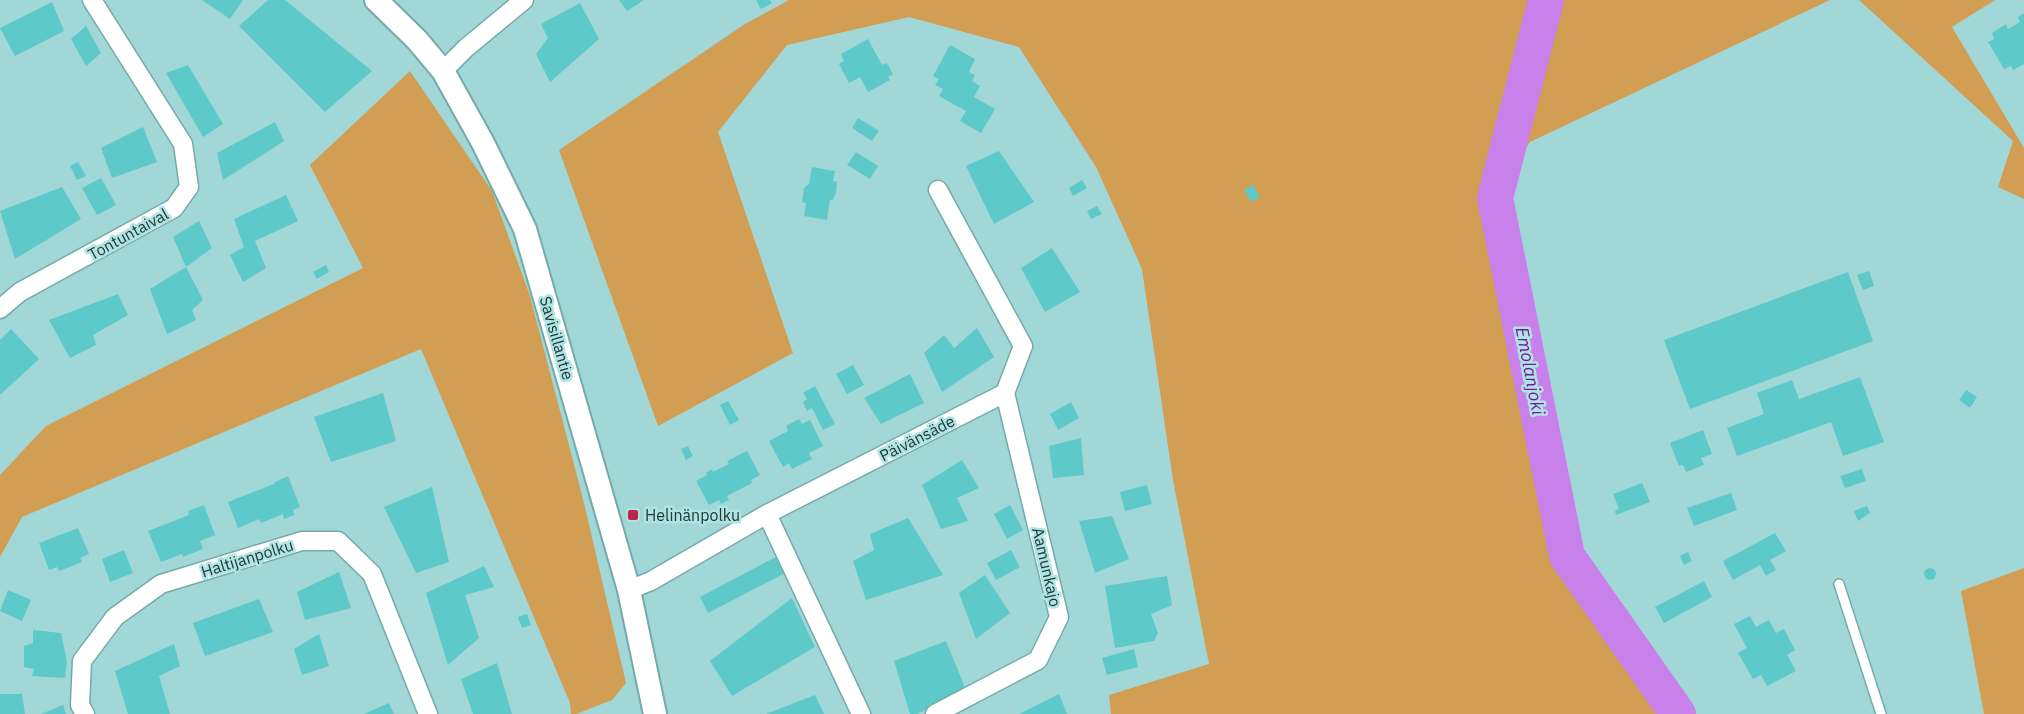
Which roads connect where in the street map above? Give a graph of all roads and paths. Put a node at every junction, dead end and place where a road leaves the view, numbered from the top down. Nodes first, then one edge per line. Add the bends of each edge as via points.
1 (92, 0) edge
2 (376, 0) edge
3 (524, 0) edge
4 (442, 71) junction
5 (938, 190) dead end
6 (0, 309) edge
7 (1005, 393) junction
8 (767, 514) junction
9 (1839, 584) dead end
10 (628, 590) junction
11 (649, 712) edge
12 (85, 714) edge
13 (428, 714) edge
14 (861, 714) edge
15 (935, 714) edge
16 (1881, 714) edge

1 - 6 street, Tontuntaival via 183,144 189,187 174,208 20,292
2 - 4 street, Savisillantie
3 - 4 street
4 - 10 street, Savisillantie via 525,229
5 - 7 street via 1023,346
7 - 8 street, Päivänsäde
7 - 15 street, Aamunkajo via 1059,617 1038,660
8 - 10 street, Päivänsäde via 651,581
8 - 14 street
9 - 16 lane
10 - 11 street, Savisillantie
12 - 13 street, Haltijanpolku via 80,705 82,662 115,617 161,584 302,541 338,541 372,574

